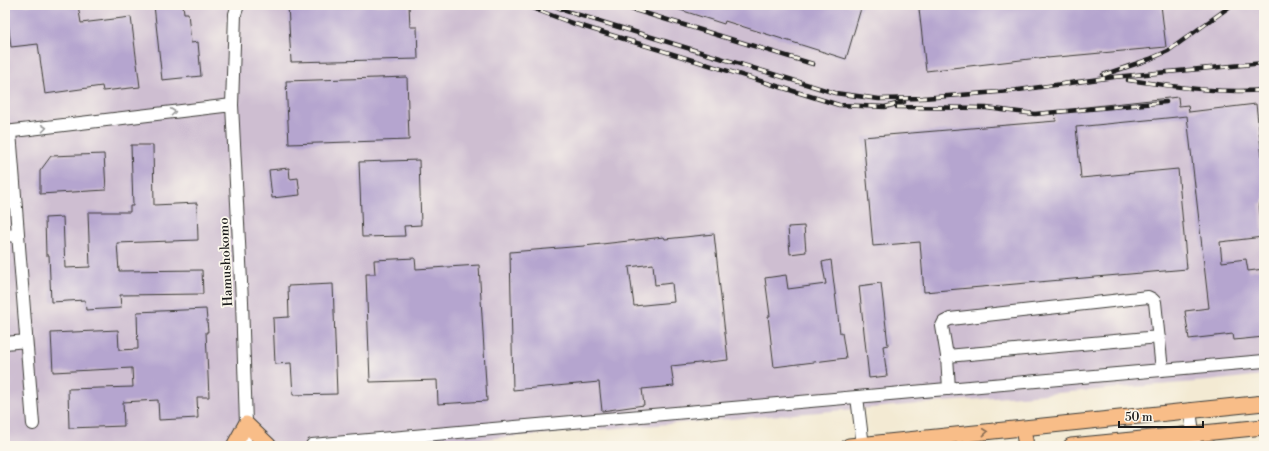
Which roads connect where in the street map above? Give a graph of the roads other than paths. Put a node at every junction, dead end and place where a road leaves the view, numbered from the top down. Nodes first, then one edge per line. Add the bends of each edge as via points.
1 (238, 5) edge
2 (232, 105) junction
3 (7, 132) edge
4 (5, 235) edge
5 (18, 236) junction
6 (1159, 337) junction
7 (26, 341) junction
8 (5, 343) edge
9 (947, 356) junction
10 (1264, 361) edge
11 (1162, 370) junction
12 (949, 389) junction
13 (857, 397) junction
14 (1264, 403) edge
15 (1190, 411) junction
16 (33, 424) dead end
17 (246, 424) junction
18 (1264, 427) edge
19 (1023, 428) junction
20 (1220, 432) junction
21 (1166, 437) junction
22 (1195, 440) edge
23 (312, 445) dead end
24 (858, 445) edge
25 (234, 446) edge
26 (245, 446) edge
27 (269, 446) edge
28 (1026, 446) edge
29 (1071, 446) edge
30 (1181, 446) edge
31 (1204, 446) edge

1 - 2 street, Hamushokomo via 235,14
3 -> 2 street
2 - 17 street, Hamushokomo
3 - 5 street
4 - 5 street
5 - 7 street
6 - 9 street
6 - 9 street via 1155,302 1148,297 950,319 942,326
6 - 11 street
7 - 8 street
7 - 16 street
9 - 12 street
10 - 11 street
11 - 12 street
12 - 13 street
13 - 23 street
13 - 24 street
14 - 15 main road
15 - 19 main road
15 - 22 street
17 - 25 main road
17 - 26 street, Hamushokomo
17 - 27 main road
18 - 20 main road
24 -> 19 main road
19 - 28 main road
20 - 22 main road
20 - 31 main road
21 - 22 main road
21 - 29 main road
21 - 30 main road

